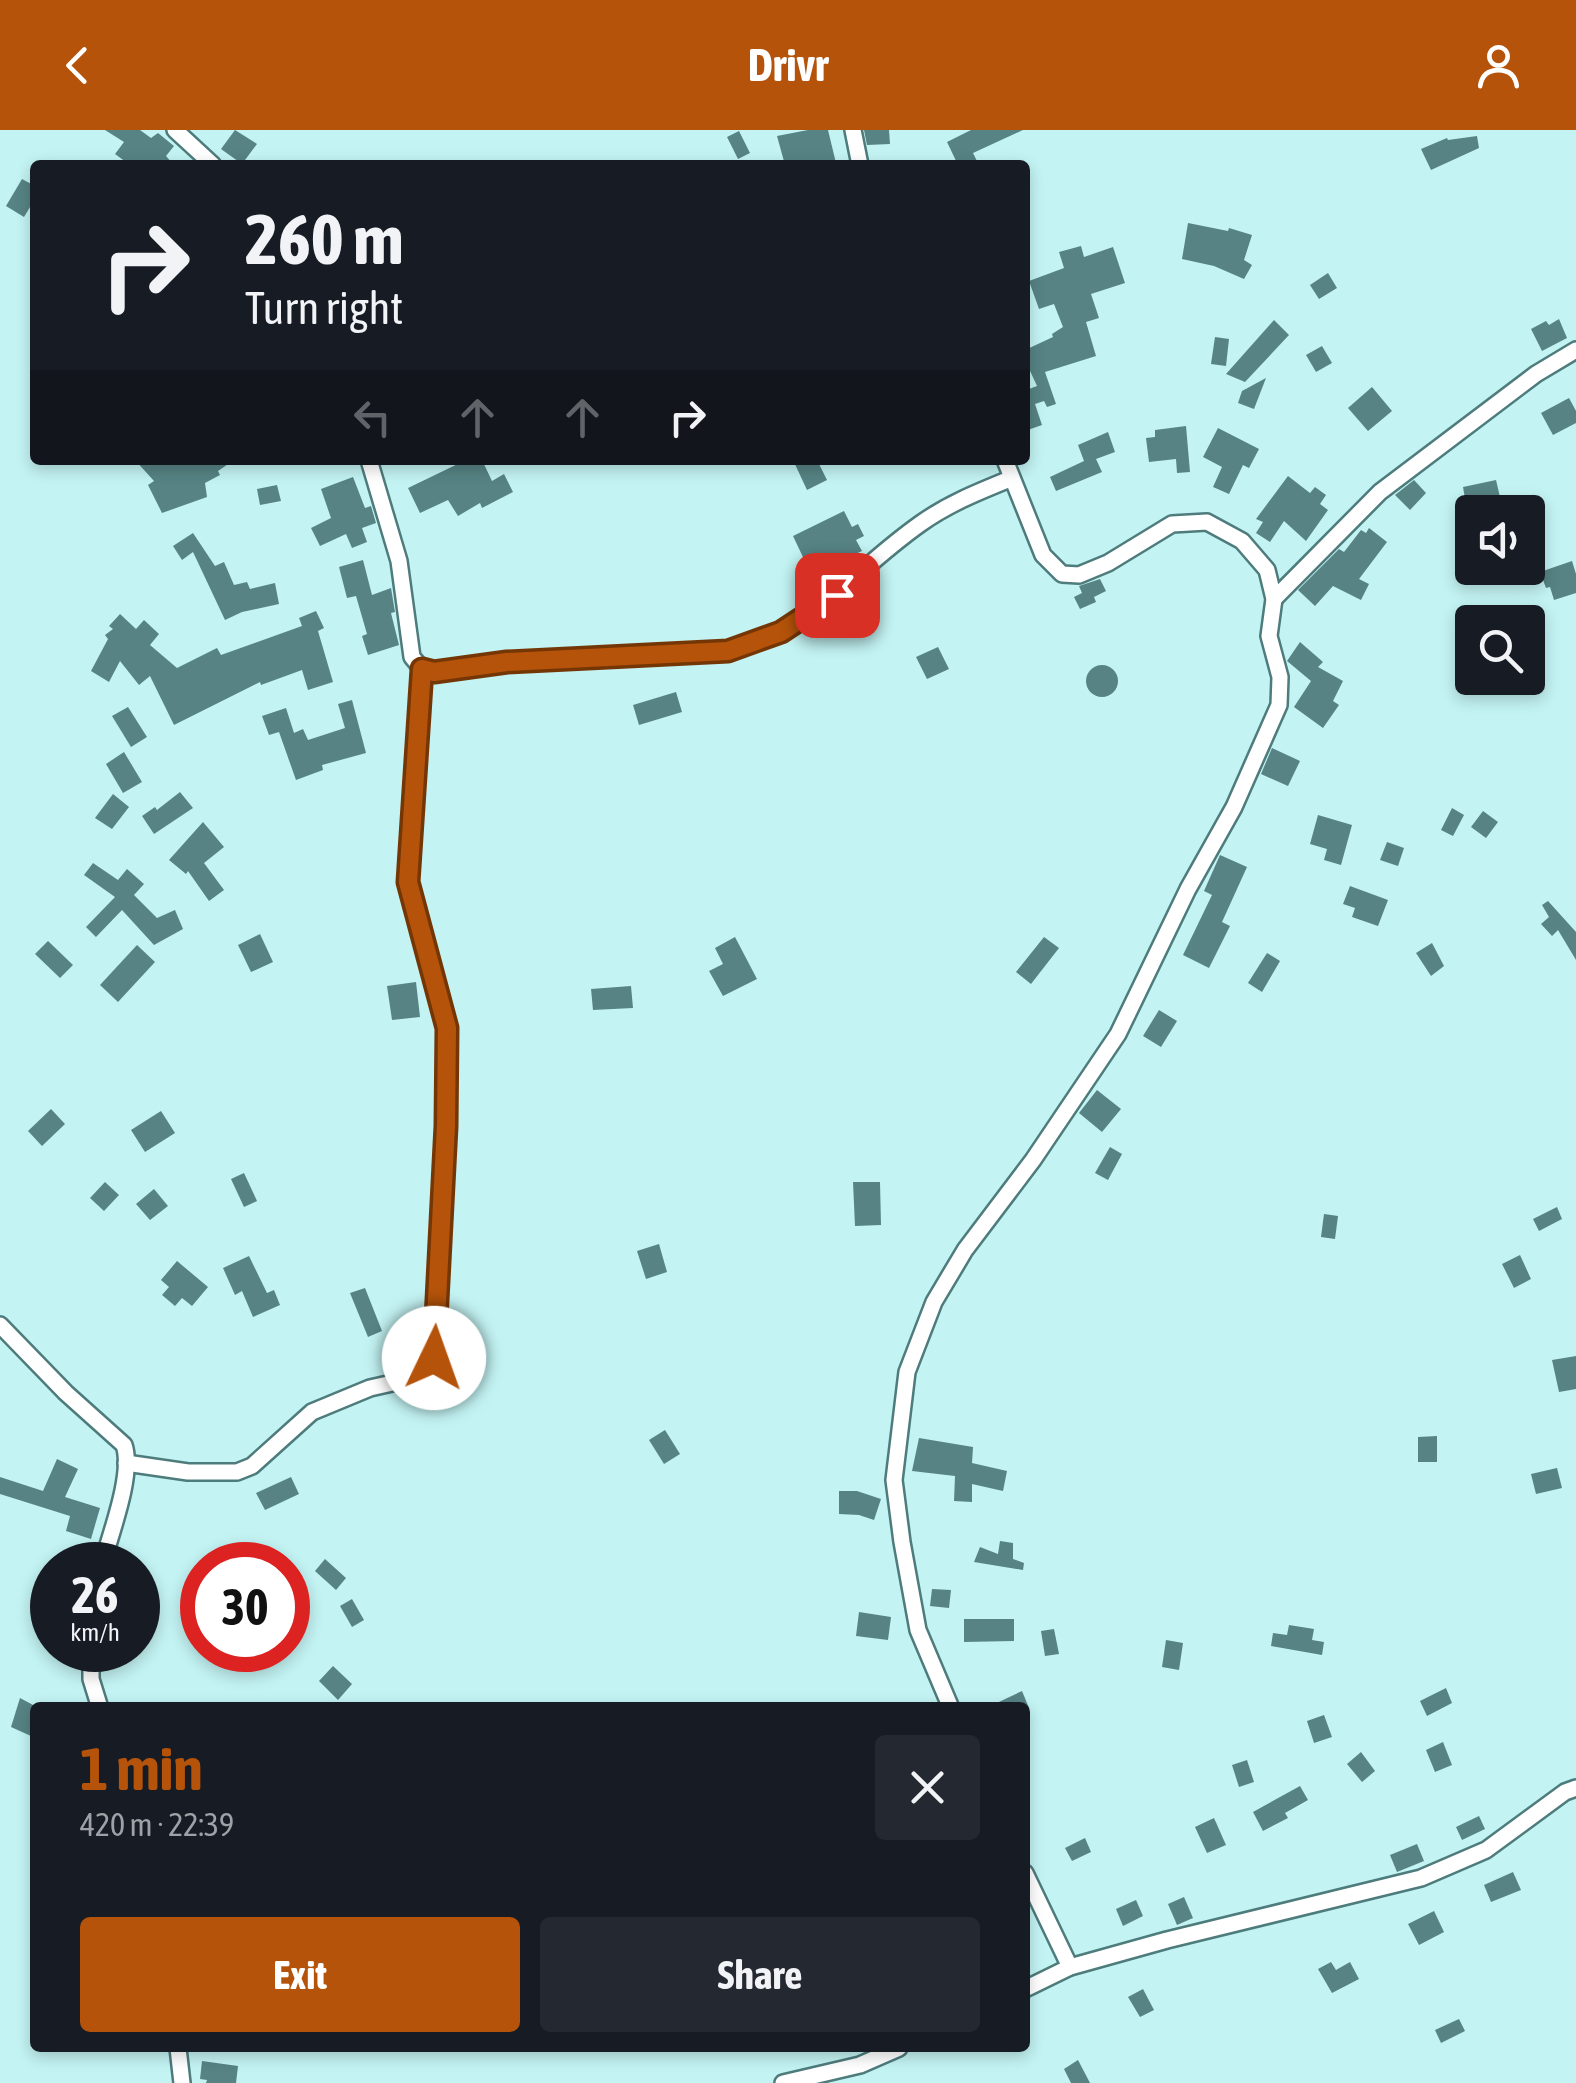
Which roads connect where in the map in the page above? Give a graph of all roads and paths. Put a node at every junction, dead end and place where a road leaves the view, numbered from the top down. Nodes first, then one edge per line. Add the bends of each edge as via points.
1 (174, 130) edge
2 (853, 130) edge
3 (207, 160) edge
4 (859, 160) edge
5 (1576, 350) edge
6 (370, 465) edge
7 (1006, 465) edge
8 (1010, 479) junction
9 (1274, 599) junction
10 (422, 669) junction
11 (0, 1325) edge
12 (126, 1463) junction
13 (108, 1542) edge
14 (91, 1672) edge
15 (98, 1702) edge
16 (948, 1702) edge
17 (1576, 1788) edge
18 (1030, 1883) edge
19 (1070, 1967) junction
20 (1030, 1987) edge
21 (178, 2052) edge
22 (889, 2052) edge
23 (182, 2083) edge
24 (782, 2083) edge

1 - 3 street
2 - 4 street
5 - 9 street via 1380,492
6 - 10 street via 399,561 412,657
7 - 8 street
8 - 9 street via 1043,555 1062,574 1108,563 1172,524 1207,522 1242,541 1266,570
8 - 10 street via 921,524 837,595 763,641 728,651
9 - 16 street via 1269,636 1280,677 1279,705 1256,762 1118,1034 965,1250 934,1302 908,1372 894,1480 918,1630
10 - 12 street via 408,882 447,1028 434,1358 419,1377 312,1412 237,1472
11 - 12 street via 117,1437
12 - 13 street
14 - 15 street
17 - 19 street via 1486,1850 1422,1878
18 - 19 street
19 - 20 street
21 - 23 street
22 - 24 street

